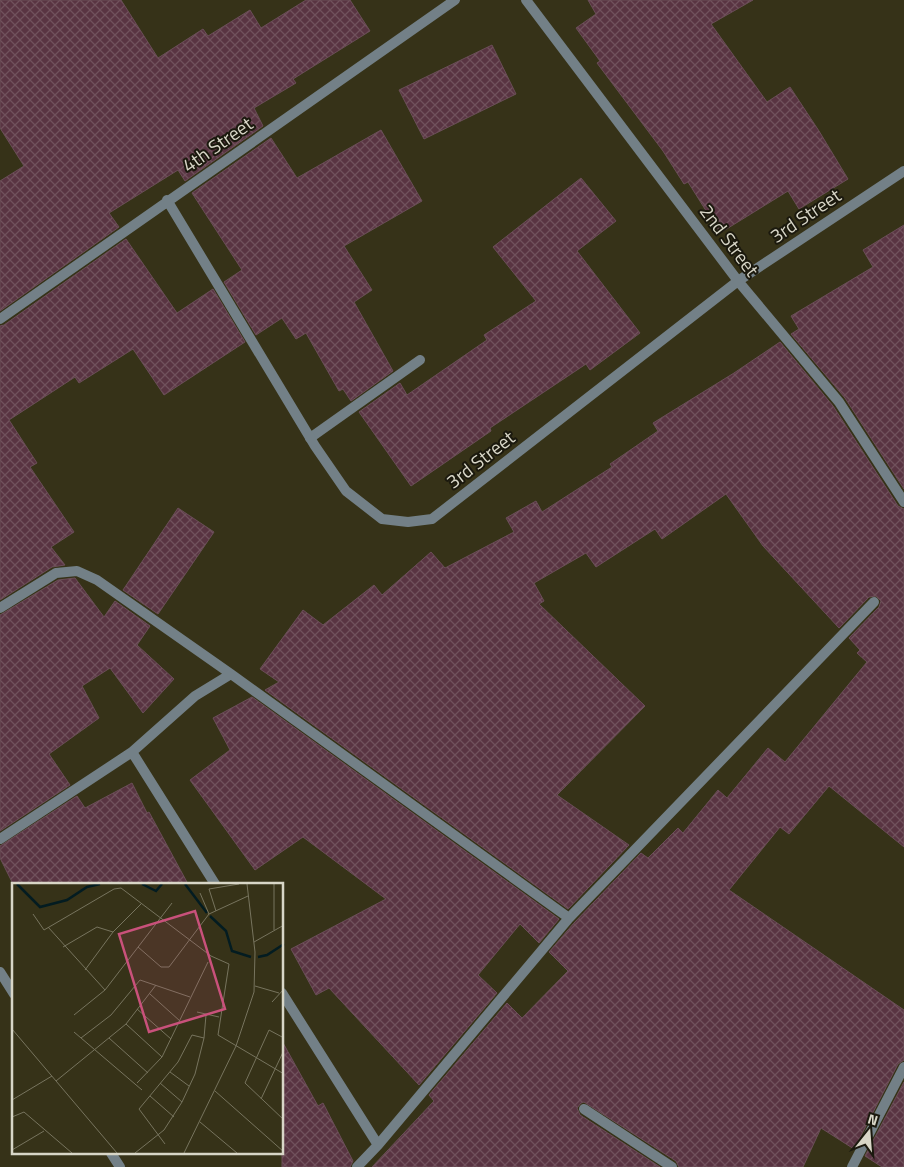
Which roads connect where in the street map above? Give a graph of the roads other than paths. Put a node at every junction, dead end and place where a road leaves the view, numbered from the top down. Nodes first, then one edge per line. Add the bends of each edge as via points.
1 (454, 0) edge
2 (526, 0) edge
3 (904, 171) edge
4 (167, 200) junction
5 (738, 281) junction
6 (0, 319) edge
7 (420, 360) dead end
8 (310, 438) junction
9 (904, 502) edge
10 (874, 602) dead end
11 (0, 608) edge
12 (230, 674) junction
13 (132, 752) junction
14 (0, 839) edge
15 (214, 883) edge
16 (569, 918) junction
17 (0, 972) edge
18 (12, 991) edge
19 (284, 996) edge
20 (904, 1067) edge
21 (584, 1109) dead end
22 (378, 1145) junction
23 (112, 1154) edge
24 (120, 1167) edge
25 (357, 1167) edge
26 (672, 1167) edge
27 (852, 1167) edge

1 - 4 street, 4th Street
2 - 5 street, 2nd Street
3 - 5 street, 3rd Street
4 - 6 street, 4th Street
4 - 8 street, 3rd Street
5 - 8 street, 3rd Street via 432,519 408,522 382,519 346,491
5 - 9 street, 2nd Street via 839,402
7 - 8 street
10 - 16 street
11 - 12 street via 56,573 77,571 97,580
12 - 13 street via 195,696
12 - 16 street
13 - 14 street
13 - 15 street
16 - 22 street
17 - 18 street
19 - 22 street
20 - 27 street
21 - 26 street
22 - 25 street
23 - 24 street

